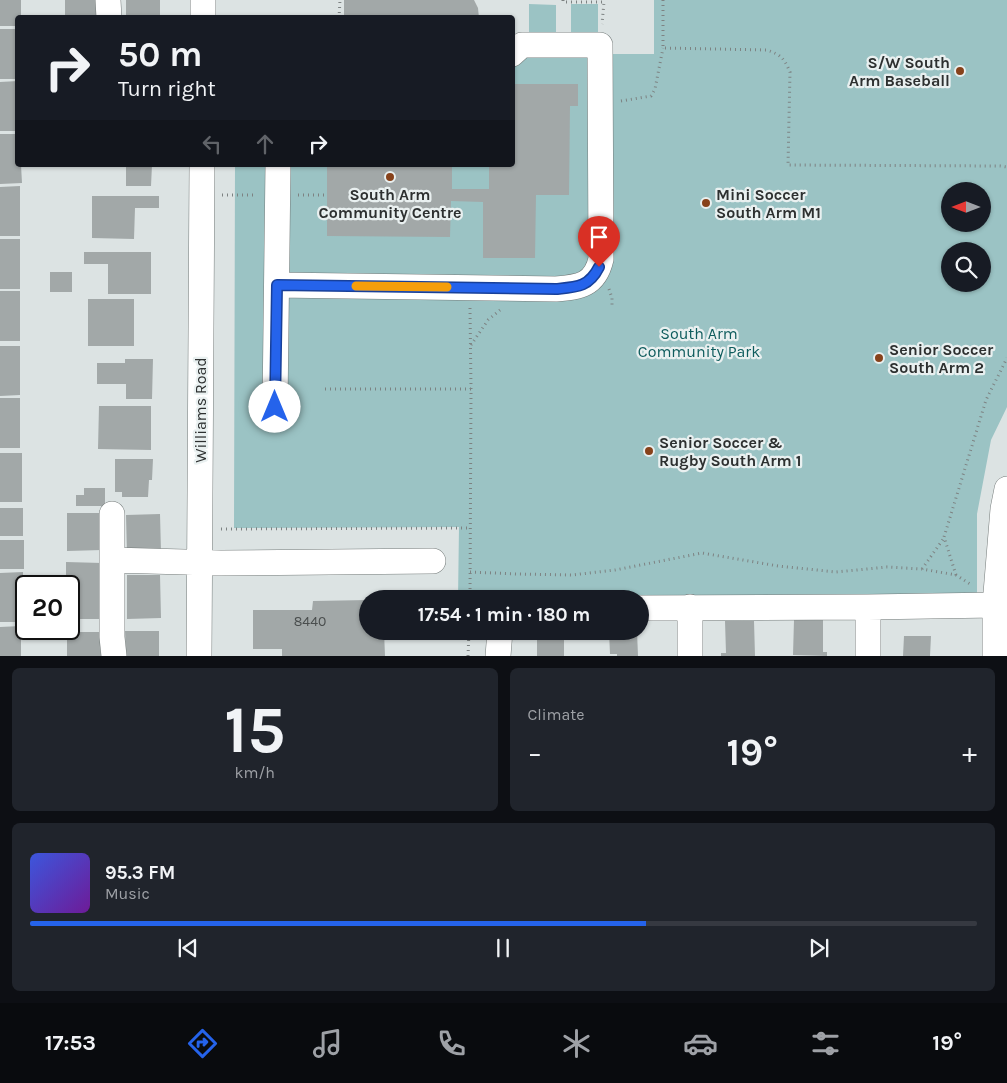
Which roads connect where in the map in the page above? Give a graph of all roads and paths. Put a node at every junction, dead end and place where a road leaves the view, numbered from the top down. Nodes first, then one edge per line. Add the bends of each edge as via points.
1 (108, 0) edge
2 (203, 0) edge
3 (340, 0) edge
4 (563, 0) edge
5 (663, 0) edge
6 (109, 15) edge
7 (203, 15) edge
8 (339, 15) edge
9 (600, 45) junction
10 (663, 48) junction
11 (515, 51) edge
12 (600, 104) junction
13 (202, 167) edge
14 (278, 167) edge
15 (1007, 167) edge
16 (277, 285) junction
17 (470, 288) junction
18 (502, 308) dead end
19 (470, 345) junction
20 (1007, 358) edge
21 (325, 389) dead end
22 (471, 389) junction
23 (275, 407) dead end
24 (1007, 489) edge
25 (112, 514) dead end
26 (470, 528) junction
27 (221, 529) dead end
28 (944, 537) junction
29 (112, 560) junction
30 (433, 562) dead end
31 (200, 563) junction
32 (922, 569) junction
33 (470, 572) junction
34 (956, 575) junction
35 (972, 586) dead end
36 (470, 590) edge
37 (995, 605) junction
38 (868, 607) junction
39 (649, 608) edge
40 (690, 608) junction
41 (469, 640) edge
42 (499, 640) edge
43 (114, 656) edge
44 (199, 656) edge
45 (468, 656) edge
46 (498, 656) edge
47 (690, 656) edge
48 (868, 656) edge
49 (995, 656) edge

1 - 6 street
2 - 7 street
3 - 8 path
4 - 9 path via 604,2
5 - 10 path
9 - 11 street via 522,45
9 - 12 street
10 - 12 path via 651,96
10 - 15 path via 767,50 785,60 790,72 788,165
12 - 17 street via 601,259 595,276 580,286 556,289
13 - 31 street, Williams Road
14 - 16 street
16 - 17 street
16 - 23 street
17 - 19 path
18 - 19 path via 488,320
19 - 22 path
20 - 28 path via 986,400
21 - 22 path
22 - 26 path
24 - 37 street
25 - 29 street
26 - 27 path
26 - 33 path
28 - 32 path
28 - 34 path
29 - 31 street
29 - 43 street
30 - 31 street
31 - 44 street, Williams Road
32 - 33 path via 887,567 836,572 702,553 615,570 572,574
32 - 34 path
33 - 36 path
34 - 35 path
37 - 38 street
37 - 49 street
38 - 40 street
38 - 48 street
39 - 40 street
40 - 47 street
41 - 45 path
42 - 46 street

